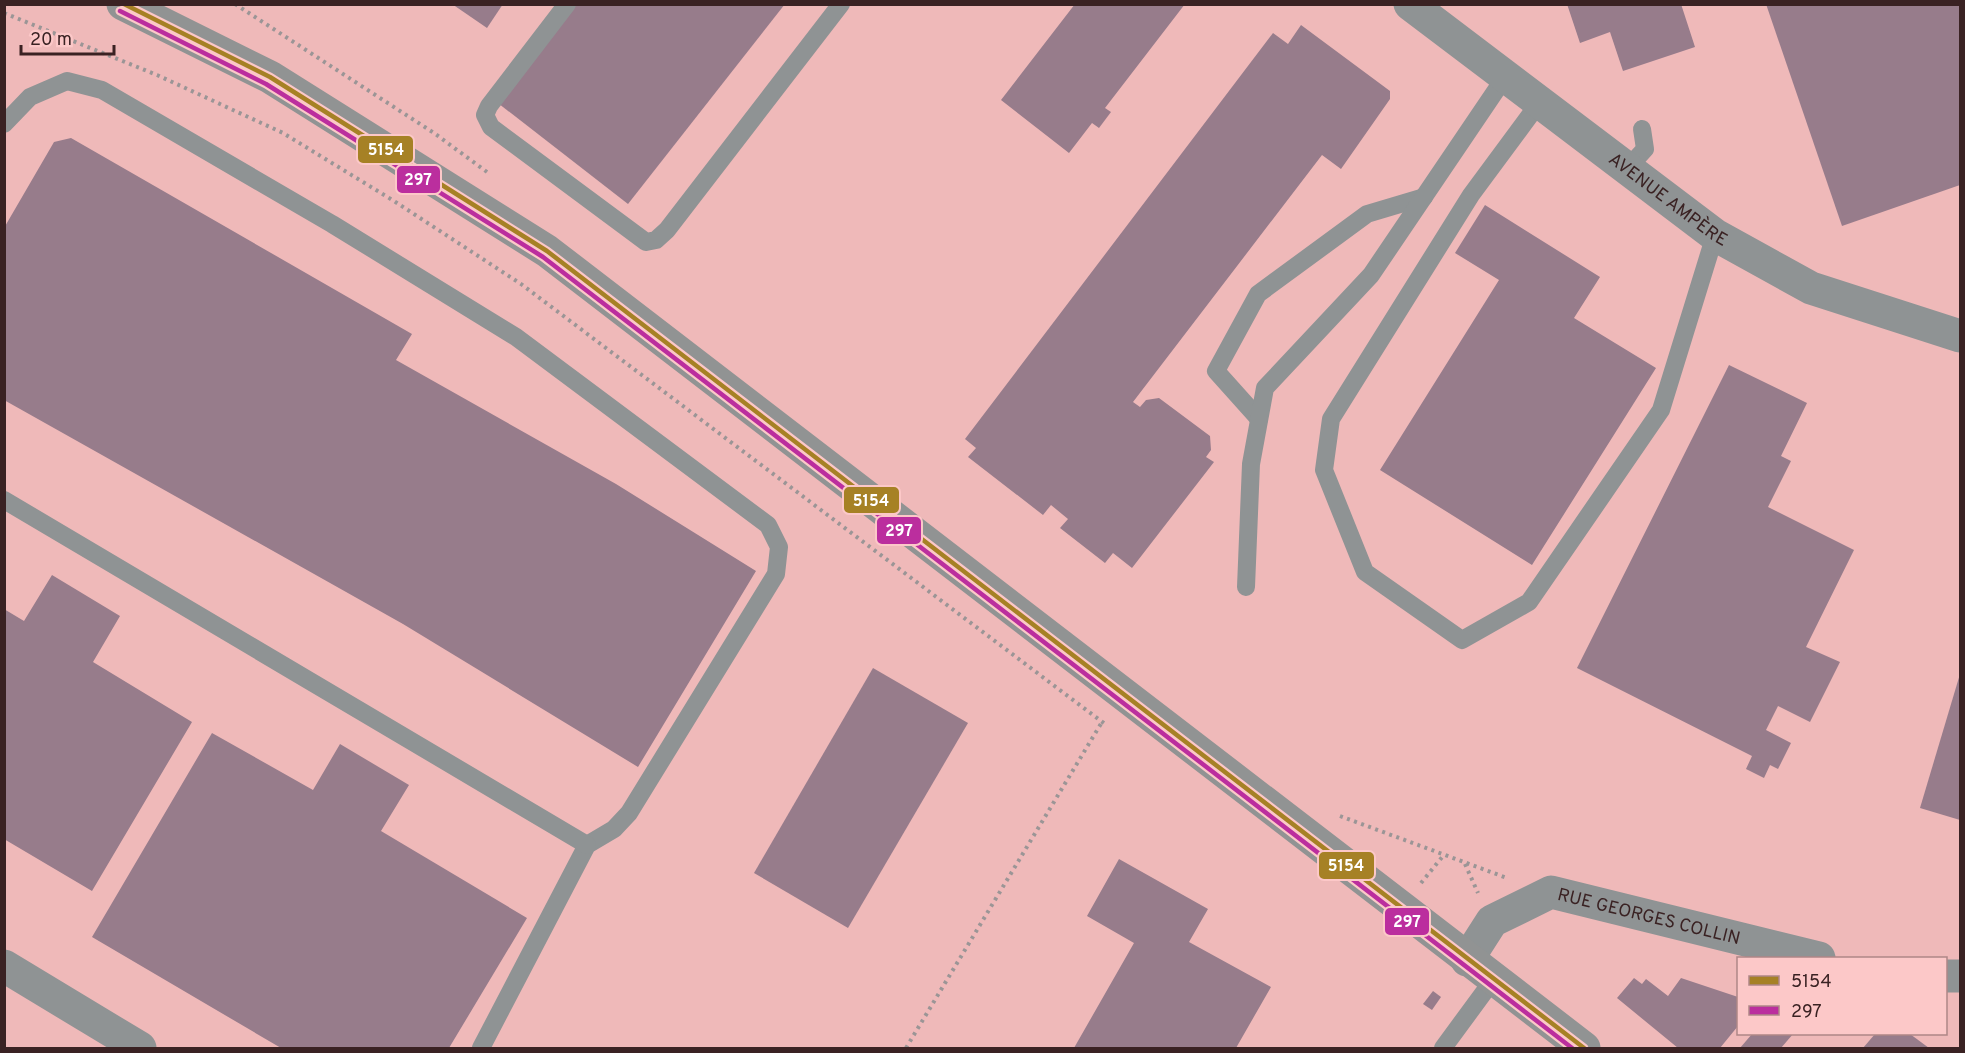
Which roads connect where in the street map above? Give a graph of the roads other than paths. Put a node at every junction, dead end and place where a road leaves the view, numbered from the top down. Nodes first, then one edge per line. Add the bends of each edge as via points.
1 (123, 4) edge
2 (567, 4) edge
3 (842, 4) edge
4 (1416, 7) edge
5 (1505, 77) junction
6 (1539, 103) junction
7 (4, 124) edge
8 (1642, 129) dead end
9 (1626, 170) junction
10 (1424, 197) junction
11 (1715, 235) junction
12 (1960, 336) edge
13 (1259, 419) junction
14 (4, 500) edge
15 (1246, 587) dead end
16 (587, 845) junction
17 (1815, 957) edge
18 (1467, 960) junction
19 (4, 966) edge
20 (1493, 980) junction
21 (140, 1048) edge
22 (481, 1048) edge
23 (1443, 1048) edge
24 (1584, 1048) edge

1 - 18 main road via 270,77 547,251
2 - 3 lane via 485,115 491,127 646,242 656,240 667,230
4 - 5 street, AVENUE AMPÈRE
5 - 6 street, AVENUE AMPÈRE
5 - 10 lane
6 - 9 street, AVENUE AMPÈRE
6 - 11 lane via 1471,195 1332,419 1324,470 1365,572 1462,640 1529,602 1661,410
7 - 16 lane via 30,97 67,81 102,90 516,337 768,525 778,547 776,574 629,813 614,829
8 - 9 lane via 1645,149
9 - 11 street, AVENUE AMPÈRE
10 - 13 lane via 1371,275 1265,388
10 - 13 lane via 1367,214 1258,294 1216,370
11 - 12 street, AVENUE AMPÈRE via 1811,288
13 - 15 lane via 1251,464
14 - 16 lane
16 - 22 lane
17 - 18 street, RUE GEORGES COLLIN via 1551,892 1492,921
18 - 20 main road
19 - 21 street
20 - 23 lane
20 - 24 main road

